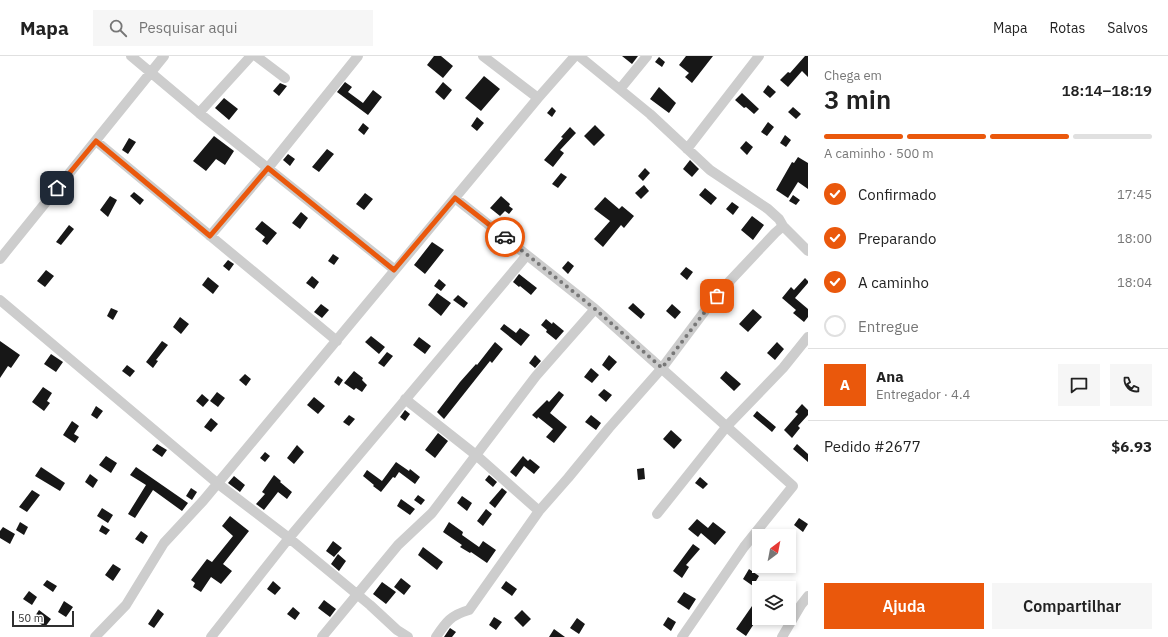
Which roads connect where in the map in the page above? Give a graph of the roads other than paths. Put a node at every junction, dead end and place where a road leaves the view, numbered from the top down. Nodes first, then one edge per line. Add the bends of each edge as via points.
1 (131, 56) edge
2 (164, 56) edge
3 (251, 56) edge
4 (256, 56) edge
5 (358, 56) edge
6 (483, 56) edge
7 (575, 56) edge
8 (579, 56) edge
9 (647, 56) edge
10 (759, 56) edge
11 (151, 73) junction
12 (285, 78) dead end
13 (620, 89) junction
14 (538, 98) junction
15 (199, 113) junction
16 (96, 141) junction
17 (686, 149) junction
18 (268, 168) junction
19 (455, 198) junction
20 (784, 226) junction
21 (210, 236) junction
22 (808, 250) edge
23 (527, 255) junction
24 (0, 259) edge
25 (394, 270) junction
26 (0, 300) edge
27 (595, 309) junction
28 (808, 337) edge
29 (337, 341) junction
30 (662, 368) junction
31 (405, 400) junction
32 (727, 426) junction
33 (476, 456) junction
34 (217, 483) junction
35 (539, 511) junction
36 (657, 514) dead end
37 (289, 538) junction
38 (357, 595) junction
39 (808, 596) edge
40 (95, 637) edge
41 (211, 637) edge
42 (322, 637) edge
43 (408, 637) edge
44 (436, 637) edge
45 (682, 637) edge
46 (782, 637) edge

1 - 11 street
2 - 11 street
3 - 15 street
4 - 12 street
5 - 18 street
6 - 14 street
7 - 14 street
8 - 13 street
9 - 13 street
10 - 17 street
11 - 15 street
11 - 16 street
13 - 17 street
14 - 19 street
15 - 18 street
16 - 21 street
16 - 24 street
17 - 20 street via 710,170 768,209
18 - 21 street
18 - 25 street
19 - 23 street
19 - 25 street
20 - 22 street
20 - 30 street via 727,284
21 - 29 street
23 - 27 street
23 - 31 street
25 - 29 street
26 - 34 street
27 - 30 street
27 - 33 street via 536,376
28 - 32 street via 783,368
29 - 34 street
30 - 32 street
30 - 35 street
31 - 33 street
31 - 37 street
32 - 36 street
32 - 45 street via 793,486 744,547
33 - 35 street
33 - 38 street via 432,513 398,545
34 - 37 street
34 - 40 street via 164,543 126,605
35 - 44 street via 469,610 457,614 446,623
37 - 38 street
37 - 41 street
38 - 42 street
38 - 43 street
39 - 46 street

